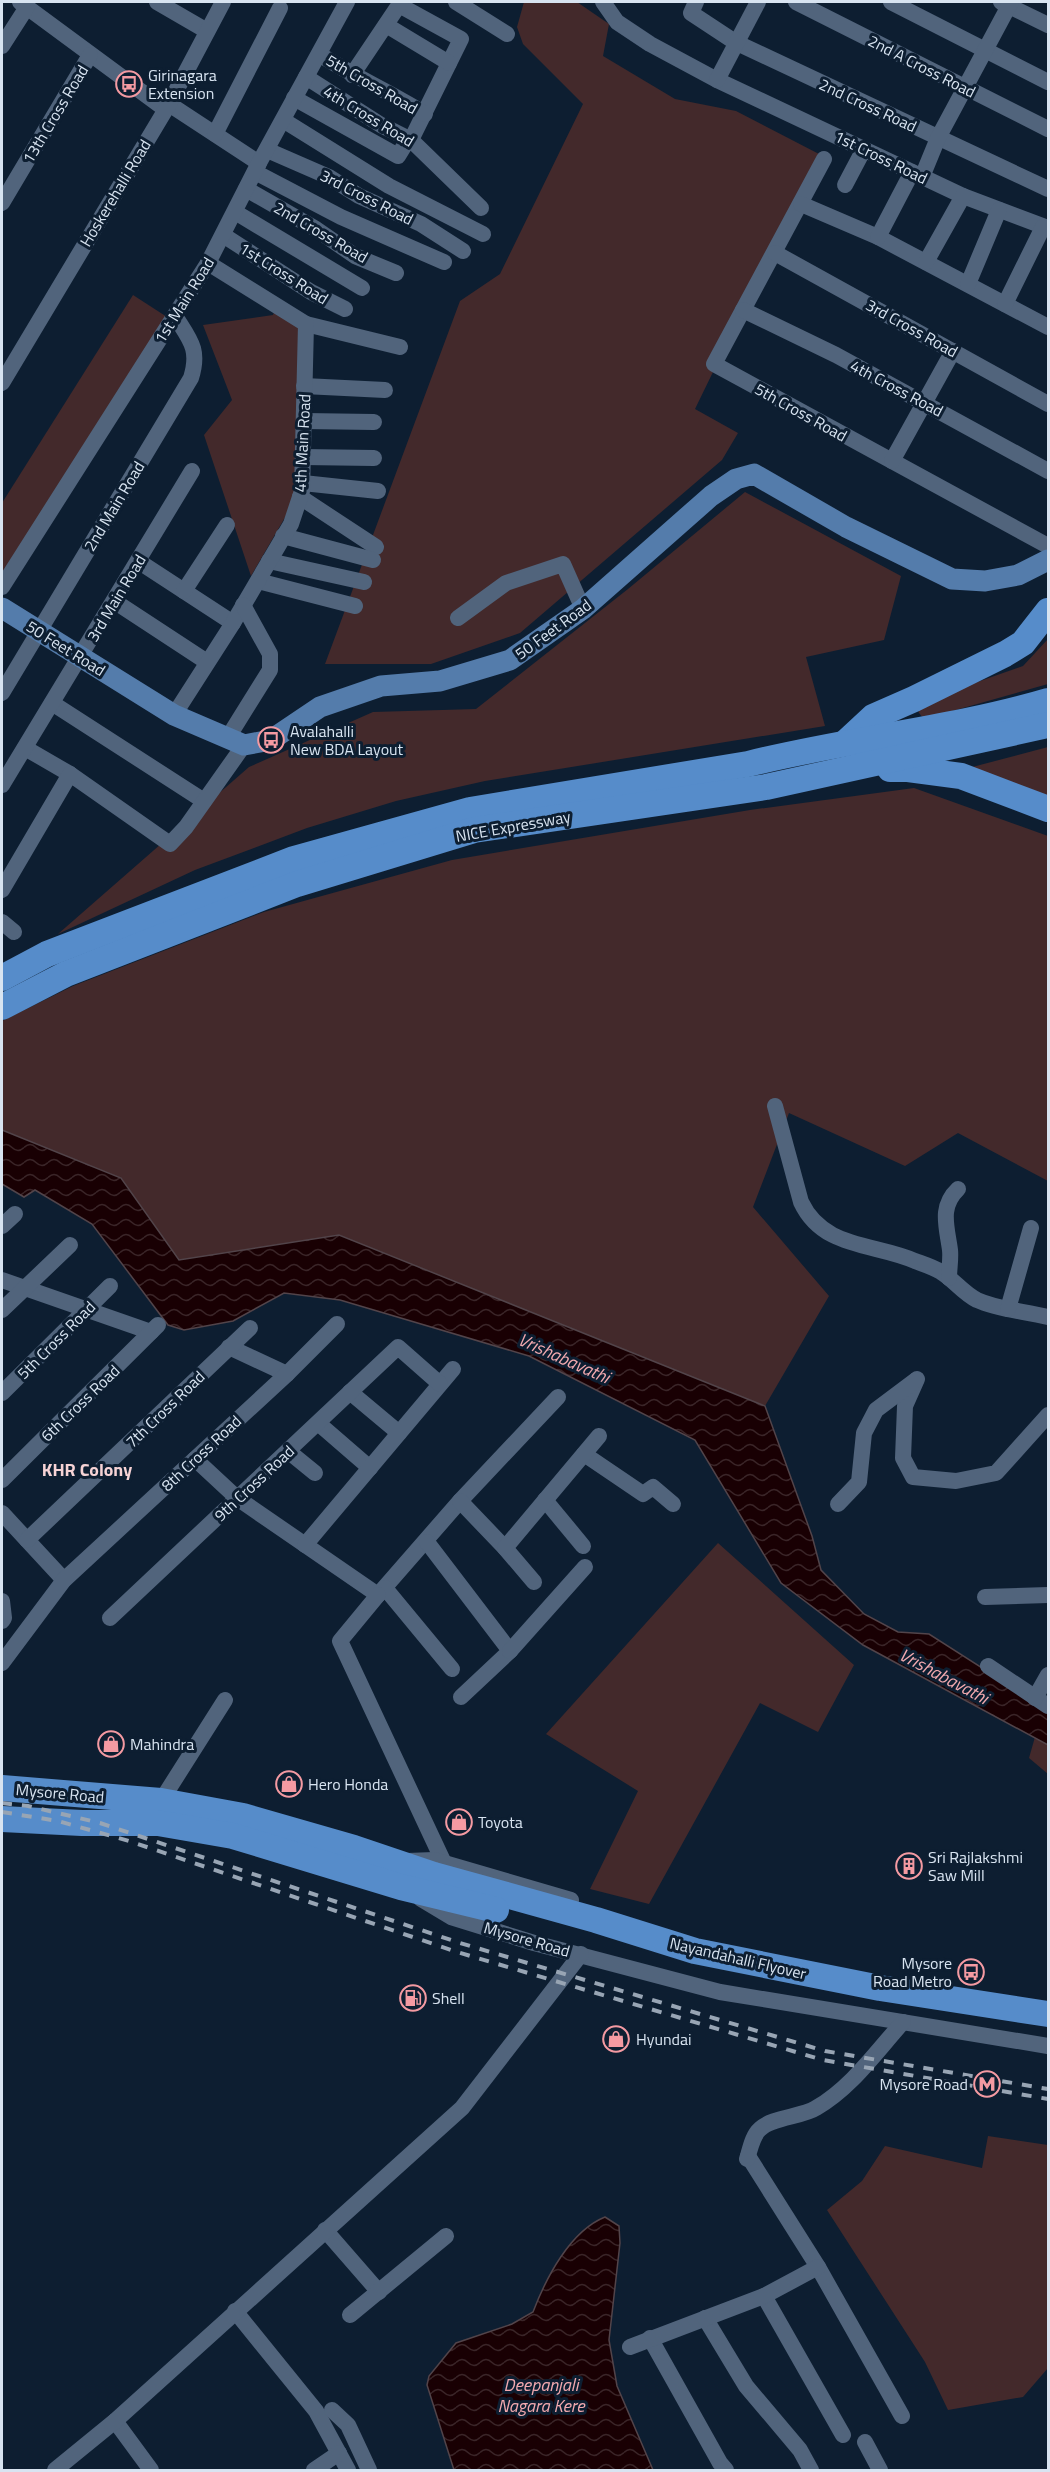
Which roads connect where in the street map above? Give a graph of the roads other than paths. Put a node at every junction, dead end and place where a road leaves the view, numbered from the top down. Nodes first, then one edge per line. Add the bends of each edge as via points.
1 (157, 2) edge
2 (223, 2) edge
3 (347, 2) edge
4 (456, 2) edge
5 (603, 2) edge
6 (759, 2) edge
7 (796, 2) edge
8 (891, 2) edge
9 (400, 3) edge
10 (1007, 3) edge
11 (24, 4) edge
12 (694, 7) edge
13 (280, 8) dead end
14 (1048, 25) edge
15 (386, 26) junction
16 (207, 31) junction
17 (507, 34) dead end
18 (735, 42) junction
19 (2, 46) edge
20 (987, 51) junction
21 (319, 54) junction
22 (90, 55) junction
23 (449, 63) junction
24 (352, 75) junction
25 (306, 77) junction
26 (717, 80) junction
27 (1048, 82) edge
28 (966, 88) junction
29 (294, 98) junction
30 (167, 107) junction
31 (425, 114) junction
32 (283, 120) junction
33 (1048, 129) edge
34 (214, 134) junction
35 (938, 138) junction
36 (410, 139) junction
37 (864, 149) junction
38 (824, 159) dead end
39 (260, 162) junction
40 (916, 174) junction
41 (845, 185) dead end
42 (246, 189) junction
43 (1048, 189) edge
44 (963, 196) junction
45 (2, 203) edge
46 (801, 204) junction
47 (481, 208) dead end
48 (999, 210) junction
49 (235, 212) junction
50 (1046, 228) edge
51 (483, 234) dead end
52 (223, 235) junction
53 (878, 237) junction
54 (463, 251) dead end
55 (775, 253) junction
56 (444, 262) dead end
57 (926, 262) junction
58 (208, 263) junction
59 (396, 273) dead end
60 (968, 284) junction
61 (362, 288) dead end
62 (1005, 303) junction
63 (345, 309) dead end
64 (743, 310) junction
65 (175, 316) junction
66 (306, 324) junction
67 (1048, 327) edge
68 (400, 347) dead end
69 (953, 351) junction
70 (2, 382) edge
71 (304, 386) junction
72 (385, 390) dead end
73 (925, 403) junction
74 (1048, 404) edge
75 (304, 421) junction
76 (374, 422) dead end
77 (303, 456) junction
78 (374, 458) dead end
79 (892, 462) junction
80 (192, 471) dead end
81 (1048, 471) edge
82 (301, 490) junction
83 (378, 491) dead end
84 (226, 525) dead end
85 (284, 536) junction
86 (1048, 546) edge
87 (1048, 560) edge
88 (138, 561) junction
89 (269, 561) junction
90 (258, 581) junction
91 (364, 582) dead end
92 (2, 587) edge
93 (184, 591) junction
94 (114, 601) junction
95 (243, 605) junction
96 (355, 606) dead end
97 (2, 608) edge
98 (583, 609) junction
99 (1048, 610) edge
100 (458, 618) dead end
101 (233, 623) junction
102 (40, 632) junction
103 (80, 657) junction
104 (207, 662) junction
105 (2, 693) edge
106 (1048, 701) edge
107 (52, 703) junction
108 (174, 715) junction
109 (1048, 725) edge
110 (236, 742) junction
111 (845, 743) junction
112 (25, 748) junction
113 (851, 769) junction
114 (70, 774) junction
115 (2, 785) edge
116 (204, 801) junction
117 (1048, 809) edge
118 (2, 890) edge
119 (2, 978) edge
120 (2, 1007) edge
121 (775, 1106) dead end
122 (958, 1189) dead end
123 (15, 1214) dead end
124 (2, 1226) edge
125 (1030, 1228) dead end
126 (70, 1245) dead end
127 (949, 1278) junction
128 (2, 1280) edge
129 (110, 1286) dead end
130 (25, 1288) junction
131 (1008, 1309) junction
132 (2, 1310) edge
133 (86, 1310) junction
134 (1048, 1317) edge
135 (337, 1324) dead end
136 (250, 1328) dead end
137 (124, 1331) dead end
138 (139, 1345) junction
139 (230, 1347) junction
140 (453, 1369) dead end
141 (288, 1374) junction
142 (440, 1384) junction
143 (350, 1392) junction
144 (2, 1393) edge
145 (558, 1397) dead end
146 (1048, 1415) edge
147 (318, 1423) junction
148 (399, 1433) junction
149 (599, 1436) dead end
150 (288, 1451) junction
151 (584, 1454) junction
152 (195, 1459) junction
153 (370, 1468) junction
154 (315, 1473) dead end
155 (2, 1480) edge
156 (237, 1498) junction
157 (545, 1500) junction
158 (460, 1501) junction
159 (672, 1504) dead end
160 (838, 1504) dead end
161 (2, 1513) edge
162 (27, 1540) junction
163 (427, 1542) junction
164 (305, 1545) junction
165 (583, 1546) dead end
166 (505, 1548) junction
167 (585, 1567) dead end
168 (64, 1580) junction
169 (534, 1582) dead end
170 (382, 1591) junction
171 (1048, 1595) edge
172 (985, 1597) dead end
173 (2, 1601) edge
174 (110, 1618) dead end
175 (2, 1622) edge
176 (510, 1650) junction
177 (2, 1663) edge
178 (988, 1666) dead end
179 (452, 1669) dead end
180 (1048, 1675) edge
181 (461, 1697) dead end
182 (225, 1700) dead end
183 (1042, 1702) edge
184 (2, 1788) edge
185 (161, 1801) junction
186 (2, 1818) edge
187 (439, 1869) junction
188 (401, 1887) junction
189 (454, 1900) joint
190 (581, 1954) junction
191 (693, 1958) junction
192 (1041, 2004) edge
193 (1048, 2014) edge
194 (903, 2022) junction
195 (1048, 2027) edge
196 (1048, 2046) edge
197 (325, 2230) junction
198 (446, 2236) dead end
199 (818, 2266) junction
200 (379, 2292) junction
201 (764, 2296) junction
202 (235, 2311) junction
203 (350, 2315) dead end
204 (705, 2318) junction
205 (650, 2338) junction
206 (630, 2347) dead end
207 (332, 2410) dead end
208 (902, 2416) dead end
209 (115, 2421) junction
210 (843, 2435) dead end
211 (865, 2442) dead end
212 (339, 2453) junction
213 (55, 2470) edge
214 (151, 2470) edge
215 (314, 2470) edge
216 (348, 2470) edge
217 (369, 2470) edge
218 (726, 2470) edge
219 (812, 2470) edge
220 (880, 2470) edge

1 - 16 street
2 - 16 street, Hoskerehalli Road
3 - 21 street, 1st Main Road
4 - 17 street
5 - 26 street, 1st Cross Road via 617,22
6 - 18 street
7 - 28 street, 2nd A Cross Road
8 - 20 street
9 - 15 street
9 - 23 street via 460,39
10 - 14 street
10 - 20 street
11 - 19 street
11 - 22 street
12 - 18 street, 2nd Cross Road
13 - 34 street
15 - 23 street
15 - 24 street
16 - 30 street, Hoskerehalli Road
18 - 26 street
18 - 35 street, 2nd Cross Road
20 - 27 street
20 - 28 street
21 - 24 street, 5th Cross Road
21 - 25 street, 1st Main Road
22 - 30 street
22 - 45 street, 13th Cross Road
23 - 31 street
24 - 31 street, 5th Cross Road via 385,89
25 - 29 street, 1st Main Road
25 - 36 street, 4th Cross Road
26 - 37 street, 1st Cross Road
28 - 33 street, 2nd A Cross Road
28 - 35 street
29 - 32 street, 1st Main Road
29 - 36 street via 398,156
30 - 34 street
30 - 70 street, Hoskerehalli Road
31 - 36 street
32 - 39 street, 1st Main Road
32 - 51 street via 389,186
34 - 39 street
35 - 40 street
35 - 43 street, 2nd Cross Road
36 - 47 street, 4th Cross Road
37 - 40 street, 1st Cross Road
37 - 41 street
38 - 46 street, 5th Cross Road
39 - 42 street, 1st Main Road
39 - 54 street, 3rd Cross Road via 329,177 359,196 421,224
39 - 56 street via 341,217
40 - 44 street, 1st Cross Road
40 - 53 street
42 - 49 street, 1st Main Road
42 - 59 street, 2nd Cross Road via 324,233 355,256
44 - 48 street, 1st Cross Road
44 - 57 street
46 - 53 street
46 - 55 street, 5th Cross Road
48 - 50 street, 1st Cross Road
48 - 60 street
49 - 52 street, 1st Main Road
49 - 61 street
50 - 62 street
52 - 58 street, 1st Main Road
52 - 63 street, 1st Cross Road via 311,292
53 - 57 street
55 - 64 street, 5th Cross Road
55 - 69 street, 3rd Cross Road
57 - 60 street
58 - 65 street, 1st Main Road
58 - 66 street
60 - 62 street
62 - 67 street
64 - 73 street, 4th Cross Road
64 - 79 street, 5th Cross Road via 714,364
65 - 92 street, 1st Main Road
65 - 102 street, 2nd Main Road via 194,346 196,362 191,378
66 - 68 street
66 - 71 street, 4th Main Road
69 - 73 street
69 - 74 street, 3rd Cross Road
71 - 72 street
71 - 75 street, 4th Main Road
73 - 79 street
73 - 81 street, 4th Cross Road
75 - 76 street
75 - 77 street, 4th Main Road
77 - 78 street
77 - 82 street, 4th Main Road
79 - 86 street, 5th Cross Road
80 - 88 street, 3rd Main Road
82 - 83 street
82 - 85 street, 4th Main Road
82 - 85 street via 375,553
84 - 93 street
85 - 89 street, 4th Main Road
87 - 98 main road, 50 Feet Road via 1017,575 985,581 952,579 846,527 754,474 736,479 711,496
88 - 93 street
88 - 94 street, 3rd Main Road
89 - 90 street, 4th Main Road
89 - 91 street
90 - 95 street, 4th Main Road
90 - 96 street
93 - 101 street
94 - 103 street, 3rd Main Road
94 - 104 street
95 - 101 street, 4th Main Road
95 - 110 street via 270,654 270,670
97 - 102 main road, 50 Feet Road
98 - 100 street via 563,564 506,583
98 - 110 main road, 50 Feet Road via 510,660 440,681 381,686 320,707 271,740
99 - 111 highway via 1023,643 873,717
101 - 104 street, 4th Main Road
102 - 103 main road, 50 Feet Road
102 - 105 street, 2nd Main Road
103 - 107 street, 3rd Main Road
103 - 108 main road, 50 Feet Road
104 - 108 street, 4th Main Road
106 - 111 highway, NICE Expressway via 1009,713
107 - 112 street, 3rd Main Road
107 - 116 street
108 - 110 main road, 50 Feet Road
109 - 113 highway, NICE Expressway
110 - 116 street
111 - 119 highway, NICE Expressway via 748,764 470,810 294,859 47,954
112 - 114 street
112 - 115 street, 3rd Main Road
113 - 117 highway via 908,769 961,776
113 - 120 highway, NICE Expressway via 766,787 474,830 297,884 66,974
114 - 116 street via 170,844
114 - 118 street
121 - 127 street via 801,1202 815,1223 851,1244 909,1258
122 - 127 street via 950,1196 945,1212 951,1252
123 - 124 street
125 - 131 street
126 - 130 street
127 - 131 street via 976,1300
128 - 130 street
129 - 133 street, 5th Cross Road
130 - 132 street
130 - 133 street
131 - 134 street
133 - 138 street, 6th Cross Road via 154,1328
133 - 144 street, 5th Cross Road
135 - 141 street, 8th Cross Road
136 - 139 street, 7th Cross Road
137 - 138 street
138 - 155 street, 6th Cross Road
139 - 141 street
139 - 162 street, 7th Cross Road
140 - 142 street
141 - 152 street, 8th Cross Road
142 - 143 street, 9th Cross Road via 398,1347
142 - 148 street
143 - 147 street, 9th Cross Road
143 - 148 street
145 - 158 street
146 - 160 street via 996,1473 956,1481 913,1477 903,1458 903,1448 905,1406 917,1379 876,1410 864,1433 859,1482
147 - 150 street, 9th Cross Road
147 - 153 street
148 - 153 street
149 - 151 street
150 - 154 street
150 - 156 street, 9th Cross Road
151 - 157 street
151 - 159 street via 643,1494 653,1487
152 - 156 street
152 - 168 street, 8th Cross Road
153 - 164 street
156 - 164 street
156 - 174 street, 9th Cross Road
157 - 165 street
157 - 166 street
158 - 163 street
158 - 166 street
161 - 162 street
162 - 168 street
163 - 170 street
163 - 176 street
164 - 170 street
166 - 169 street
167 - 176 street
168 - 177 street, 8th Cross Road
170 - 179 street
170 - 187 street via 340,1641
171 - 172 street
173 - 175 street
176 - 181 street
178 - 183 street
180 - 183 street
182 - 185 street
184 - 185 highway, Mysore Road
185 - 187 highway, Mysore Road via 243,1816 398,1862
186 - 188 highway, Mysore Road via 158,1822 233,1836
187 - 191 highway, Nayandahalli Flyover via 596,1920
187 - 192 street, Mysore Road via 769,1959
188 - 189 highway, Mysore Road
188 - 190 street, Mysore Road via 451,1917 534,1944
189 - 191 highway, Nayandahalli Flyover
190 - 194 street, Mysore Road via 720,1992
190 - 197 street via 462,2108
191 - 193 highway, Nayandahalli Flyover
191 - 195 highway, Nayandahalli Flyover via 795,1986
194 - 196 street, Mysore Road
194 - 199 street via 832,2098 814,2110 761,2127 755,2135 748,2158
197 - 200 street
197 - 202 street
198 - 200 street
199 - 201 street
199 - 208 street
200 - 203 street
201 - 204 street
201 - 210 street
202 - 209 street
202 - 212 street via 316,2411
204 - 205 street
204 - 219 street via 746,2386
205 - 206 street
205 - 218 street
207 - 217 street via 348,2425
209 - 213 street
209 - 214 street
211 - 220 street
212 - 215 street
212 - 216 street

